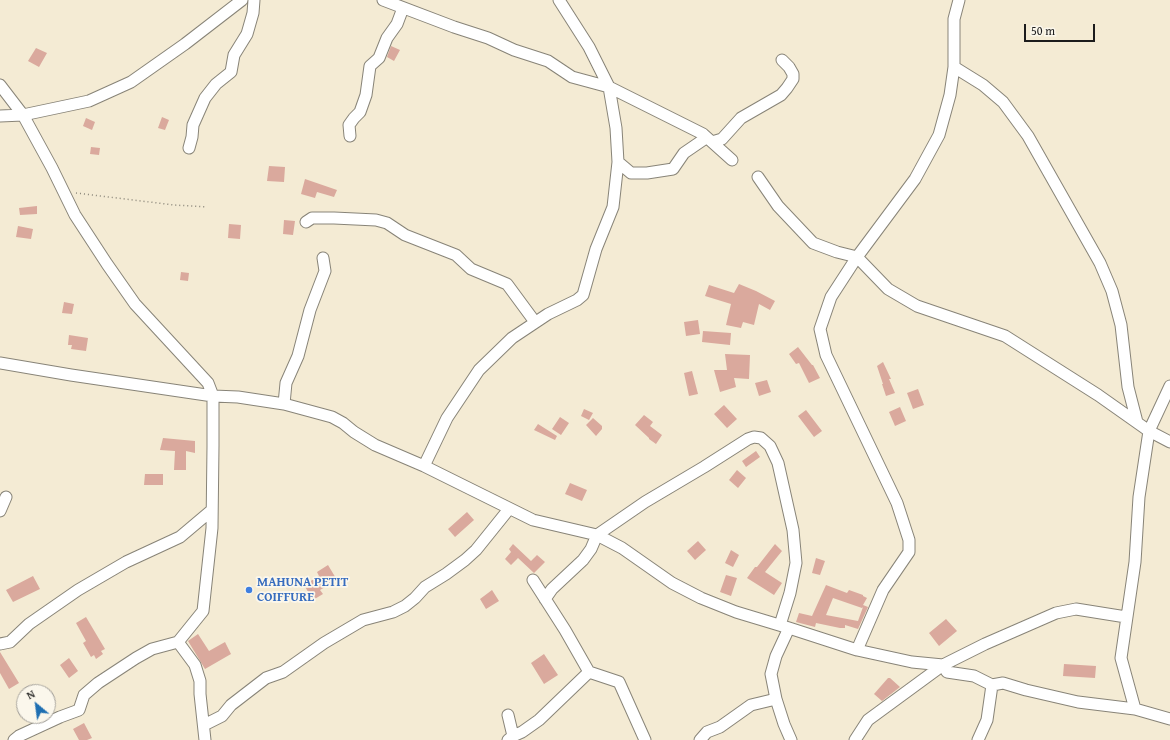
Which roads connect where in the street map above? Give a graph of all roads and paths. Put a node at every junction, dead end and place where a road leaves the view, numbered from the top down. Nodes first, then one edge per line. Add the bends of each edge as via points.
1 (242, 0) edge
2 (254, 0) edge
3 (384, 0) edge
4 (559, 0) edge
5 (959, 0) edge
6 (404, 8) junction
7 (782, 60) dead end
8 (954, 67) junction
9 (0, 85) edge
10 (608, 87) junction
11 (24, 115) junction
12 (0, 116) edge
13 (703, 134) junction
14 (350, 136) dead end
15 (712, 142) junction
16 (189, 148) dead end
17 (732, 160) dead end
18 (618, 162) junction
19 (758, 177) dead end
20 (64, 192) junction
21 (207, 207) dead end
22 (306, 222) dead end
23 (857, 257) junction
24 (323, 258) dead end
25 (535, 322) junction
26 (0, 363) edge
27 (1170, 386) edge
28 (213, 396) junction
29 (284, 404) junction
30 (1137, 422) junction
31 (1149, 431) junction
32 (1170, 442) edge
33 (424, 466) junction
34 (6, 497) dead end
35 (509, 508) junction
36 (212, 510) junction
37 (0, 511) edge
38 (597, 535) junction
39 (533, 580) dead end
40 (545, 599) junction
41 (1126, 617) junction
42 (784, 626) junction
43 (178, 642) junction
44 (0, 644) edge
45 (857, 650) junction
46 (942, 665) junction
47 (589, 672) junction
48 (992, 684) junction
49 (776, 699) junction
50 (1135, 709) junction
51 (508, 715) dead end
52 (1170, 719) edge
53 (204, 725) junction
54 (510, 738) edge
55 (14, 740) edge
56 (206, 740) edge
57 (646, 740) edge
58 (700, 740) edge
59 (791, 740) edge
60 (855, 740) edge
61 (978, 740) edge

1 - 11 street via 131,82 89,101
2 - 16 street via 247,34 234,55 231,72 216,84 205,98 193,125
3 - 6 street
4 - 10 street via 589,47
5 - 8 street via 954,19
6 - 10 street via 548,61 572,77
6 - 14 street via 379,58 370,66 366,95 360,112 349,125
7 - 15 street via 793,74 787,88 742,118 722,139
8 - 23 street via 950,95 939,135 915,179
8 - 30 street via 983,85 1003,102 1028,136 1100,263 1112,291 1121,324 1128,387
9 - 11 street
10 - 13 street
10 - 18 street via 616,128
11 - 12 street
11 - 20 street
13 - 15 street
13 - 18 street via 703,140 684,153 673,169 631,173
15 - 17 street
18 - 25 street via 613,206 596,249 583,295
19 - 23 street via 778,206 813,243
20 - 21 path
20 - 28 street via 75,215 135,304 208,383
22 - 25 street via 312,218 334,218 387,223 405,235 456,255 471,269 507,284
23 - 30 street via 888,289 917,306 1005,336
23 - 45 street via 831,297 820,329 826,355 897,503 909,540 909,552 883,590
24 - 29 street via 325,271 310,310 298,356 286,383
25 - 33 street via 512,338 479,370 447,418
26 - 28 street
27 - 31 street
28 - 29 street
28 - 36 street
29 - 33 street via 332,418 375,445
30 - 31 street
31 - 32 street
31 - 41 street via 1139,497 1135,562
33 - 35 street
34 - 37 street
35 - 38 street via 533,520
35 - 53 street via 476,550 425,587 404,606 393,612 363,620 324,643 283,672 266,678 231,705 222,716
36 - 43 street via 203,611
36 - 44 street via 180,537 126,562 78,590 29,624 10,642
38 - 40 street via 583,560
38 - 42 street via 622,548 672,583 701,598 736,612
38 - 42 street via 645,502 748,439 761,438 770,446 778,463 794,536 796,562
39 - 40 street
40 - 47 street
41 - 46 street via 1076,609 1056,613
41 - 50 street via 1121,658
42 - 45 street
42 - 49 street via 771,674
43 - 53 street via 195,665 200,681
43 - 55 street via 136,658 84,695 78,710
45 - 46 street via 912,662
46 - 48 street via 947,672 974,676
46 - 60 street via 868,720
47 - 54 street via 539,720
47 - 57 street via 619,682
48 - 50 street via 1003,683 1078,702
48 - 61 street via 987,720
49 - 58 street via 751,705 720,727 707,732
49 - 59 street
50 - 52 street
51 - 54 street
53 - 56 street

